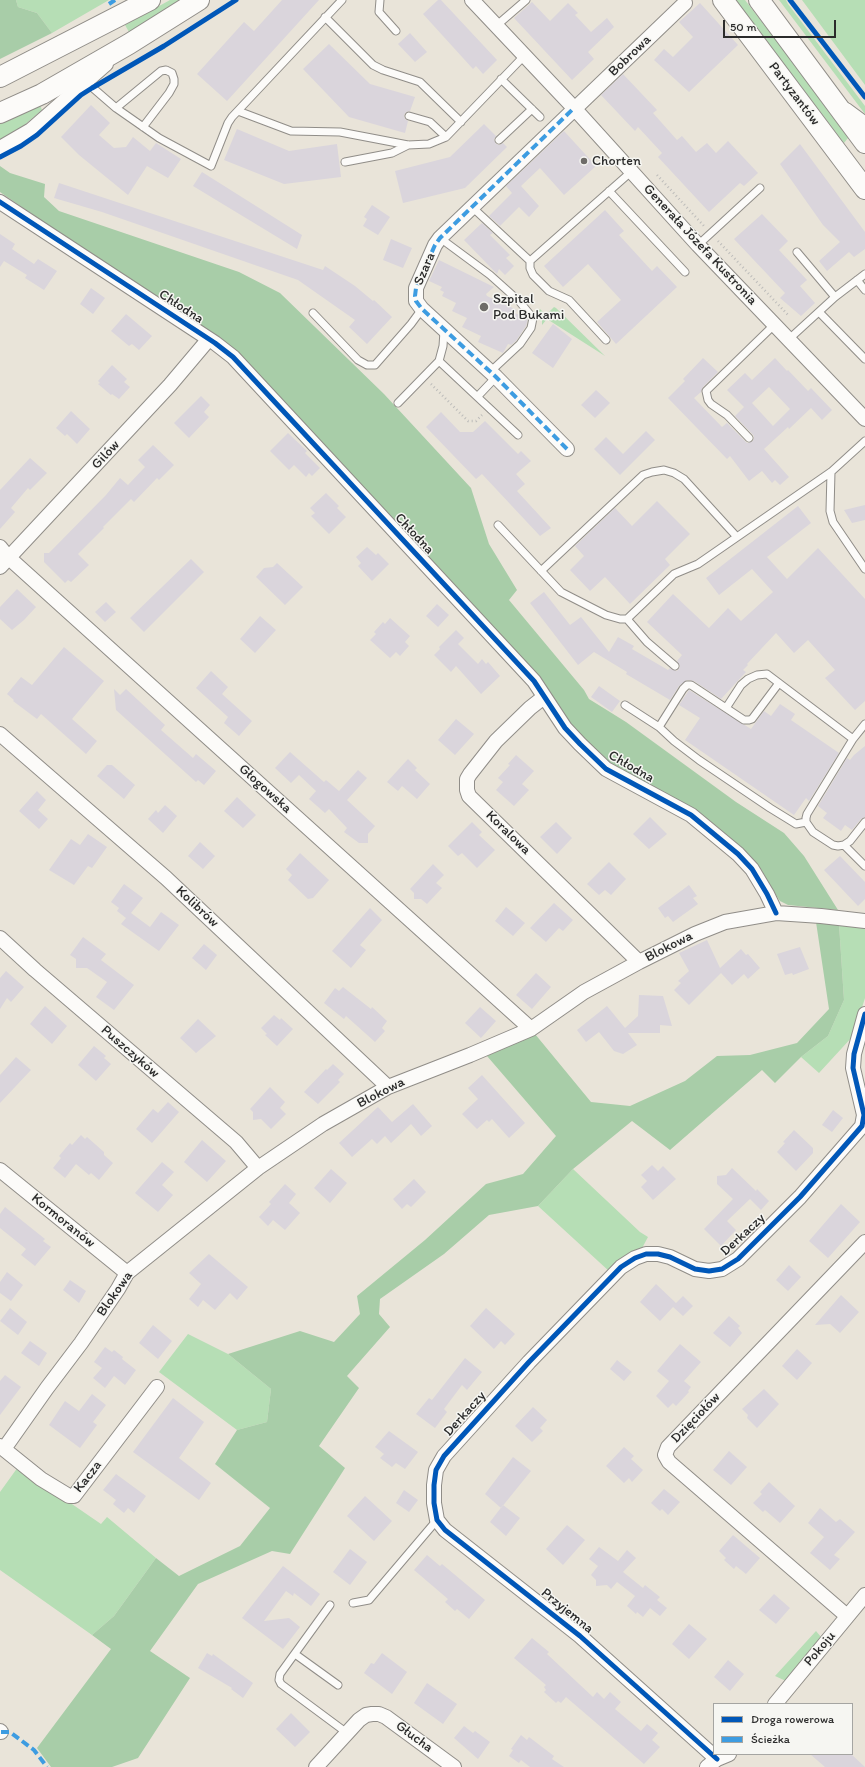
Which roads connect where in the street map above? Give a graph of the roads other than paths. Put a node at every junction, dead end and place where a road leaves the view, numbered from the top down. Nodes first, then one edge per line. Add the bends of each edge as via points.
1 (150, 0) edge
2 (199, 0) edge
3 (342, 0) edge
4 (380, 0) edge
5 (472, 0) edge
6 (526, 0) edge
7 (723, 0) edge
8 (759, 0) edge
9 (685, 3) dead end
10 (325, 18) junction
11 (496, 26) junction
12 (396, 31) dead end
13 (129, 44) junction
14 (525, 55) junction
15 (0, 77) edge
16 (501, 79) junction
17 (86, 82) junction
18 (832, 98) junction
19 (116, 108) junction
20 (574, 108) junction
21 (532, 109) junction
22 (238, 111) junction
23 (0, 113) edge
24 (409, 116) dead end
25 (540, 117) dead end
26 (461, 122) junction
27 (865, 124) edge
28 (143, 127) junction
29 (446, 137) junction
30 (500, 140) dead end
31 (865, 143) edge
32 (408, 145) junction
33 (0, 148) edge
34 (345, 162) dead end
35 (632, 171) junction
36 (760, 188) dead end
37 (865, 189) edge
38 (609, 191) junction
39 (0, 202) edge
40 (472, 207) junction
41 (440, 238) junction
42 (698, 245) junction
43 (797, 252) dead end
44 (530, 261) junction
45 (685, 272) dead end
46 (865, 274) edge
47 (857, 280) junction
48 (865, 290) edge
49 (835, 297) junction
50 (422, 309) junction
51 (819, 312) junction
52 (313, 313) dead end
53 (774, 325) junction
54 (444, 330) junction
55 (208, 340) junction
56 (606, 340) dead end
57 (788, 340) junction
58 (865, 359) edge
59 (439, 361) junction
60 (493, 374) junction
61 (478, 396) junction
62 (398, 403) dead end
63 (865, 419) edge
64 (518, 435) dead end
65 (749, 438) dead end
66 (865, 441) edge
67 (567, 449) dead end
68 (831, 472) junction
69 (498, 524) dead end
70 (737, 537) junction
71 (3, 557) edge
72 (865, 569) edge
73 (541, 571) junction
74 (627, 619) junction
75 (675, 666) dead end
76 (779, 683) junction
77 (544, 697) junction
78 (625, 705) dead end
79 (726, 708) junction
80 (865, 724) edge
81 (660, 727) junction
82 (0, 734) edge
83 (853, 739) junction
84 (806, 822) junction
85 (865, 822) edge
86 (844, 845) junction
87 (865, 866) edge
88 (776, 913) junction
89 (865, 921) edge
90 (0, 938) edge
91 (639, 962) junction
92 (865, 1014) edge
93 (531, 1029) junction
94 (388, 1087) junction
95 (258, 1168) junction
96 (0, 1170) edge
97 (865, 1242) edge
98 (126, 1273) junction
99 (157, 1386) dead end
100 (2, 1448) edge
101 (437, 1520) junction
102 (865, 1595) edge
103 (353, 1603) dead end
104 (330, 1605) dead end
105 (847, 1616) junction
106 (294, 1654) junction
107 (338, 1685) dead end
108 (775, 1703) edge
109 (347, 1733) junction
110 (718, 1760) edge
111 (316, 1767) edge
112 (454, 1767) edge

1 - 15 main road
2 - 13 main road
3 - 10 lane
4 - 12 lane via 379,12
5 - 11 street, Generała Józefa Kustronia
6 - 11 lane
7 - 37 main road, Partyzantów
8 - 18 main road, Partyzantów
9 - 20 street, Bobrowa
10 - 22 lane
10 - 26 lane via 373,65 420,82
11 - 14 street, Generała Józefa Kustronia
13 - 17 street
13 - 23 main road via 42,94
14 - 16 lane
14 - 20 street, Generała Józefa Kustronia
16 - 21 lane
16 - 26 lane
17 - 19 lane
17 - 33 street via 31,130
18 - 27 street
18 - 31 main road, Partyzantów
19 - 28 lane
19 - 28 lane via 161,71 166,70 172,74 174,84 170,93
20 - 35 street, Generała Józefa Kustronia
20 - 40 street, Szara
21 - 25 lane
21 - 30 lane
22 - 28 lane via 228,123 211,166
22 - 32 lane via 291,131 340,132
24 - 29 lane via 430,122
26 - 29 lane
29 - 32 lane via 429,144
32 - 34 lane via 392,153
35 - 38 lane
35 - 42 street, Generała Józefa Kustronia
36 - 42 lane
38 - 44 lane
38 - 45 lane
39 - 55 street, Chłodna
40 - 41 street, Szara
40 - 44 lane
41 - 50 street, Szara via 416,288 416,301
41 - 60 lane via 490,275 519,301 533,318 531,328 520,344
42 - 53 street, Generała Józefa Kustronia
43 - 49 lane
44 - 56 lane via 530,268 538,280 553,294 569,300
46 - 47 lane
47 - 48 lane
47 - 49 lane
49 - 51 lane
50 - 52 lane via 375,365 367,365 358,360
50 - 54 street, Szara
51 - 57 lane
51 - 58 lane
53 - 57 street, Generała Józefa Kustronia
53 - 65 lane via 706,391 711,404 727,415
54 - 59 lane
54 - 60 street, Szara
55 - 71 street, Gilów via 110,451
55 - 77 street, Chłodna via 233,357 534,681
57 - 63 street, Generała Józefa Kustronia
59 - 61 lane
59 - 62 lane
60 - 61 lane
60 - 67 street, Szara
61 - 64 lane
66 - 68 lane
68 - 70 lane
68 - 72 lane via 830,511 833,522
69 - 73 lane
70 - 73 lane via 684,479 664,470 652,472 642,475
70 - 74 lane via 698,564 674,574
71 - 93 street, Głogowska
73 - 74 lane via 561,592 606,615
74 - 75 lane via 647,642
76 - 79 lane via 767,674 757,675 742,685
76 - 79 lane via 752,719 744,720
76 - 83 lane
77 - 88 street, Chłodna via 565,728 606,769 691,815 738,854 752,869
77 - 91 street, Koralowa via 516,720 470,774 467,779 469,796
78 - 81 lane
79 - 81 lane via 687,685
80 - 83 lane
81 - 84 lane via 692,755 770,808 796,824
82 - 94 street, Kolibrów via 166,878
83 - 84 lane via 807,814
84 - 86 lane via 813,832 833,845
85 - 86 lane
86 - 87 lane
88 - 89 street, Blokowa
88 - 91 street, Blokowa via 726,922 695,934
90 - 95 street, Puszczyków via 236,1142
91 - 93 street, Blokowa via 584,992
92 - 101 street, Derkaczy via 854,1054 853,1068 863,1108 864,1121 858,1132 800,1197 738,1259 722,1269 695,1269 658,1254 646,1254 621,1267 529,1362 444,1456 436,1470 434,1485
93 - 94 street, Blokowa
94 - 95 street, Blokowa via 323,1124
95 - 98 street, Blokowa
96 - 98 street, Kormoranów
97 - 105 street, Dzięciołów via 668,1447 665,1455 669,1462
98 - 100 street, Blokowa via 85,1337
99 - 100 street, Kacza via 74,1496 69,1496 42,1479
101 - 103 lane via 369,1600
101 - 110 street, Przyjemna via 445,1530 580,1636
102 - 105 street, Pokoju
104 - 106 lane
105 - 108 street, Pokoju
106 - 107 lane
106 - 109 lane via 280,1674 279,1680
109 - 111 street
109 - 112 street, Głucha via 366,1715 379,1714

